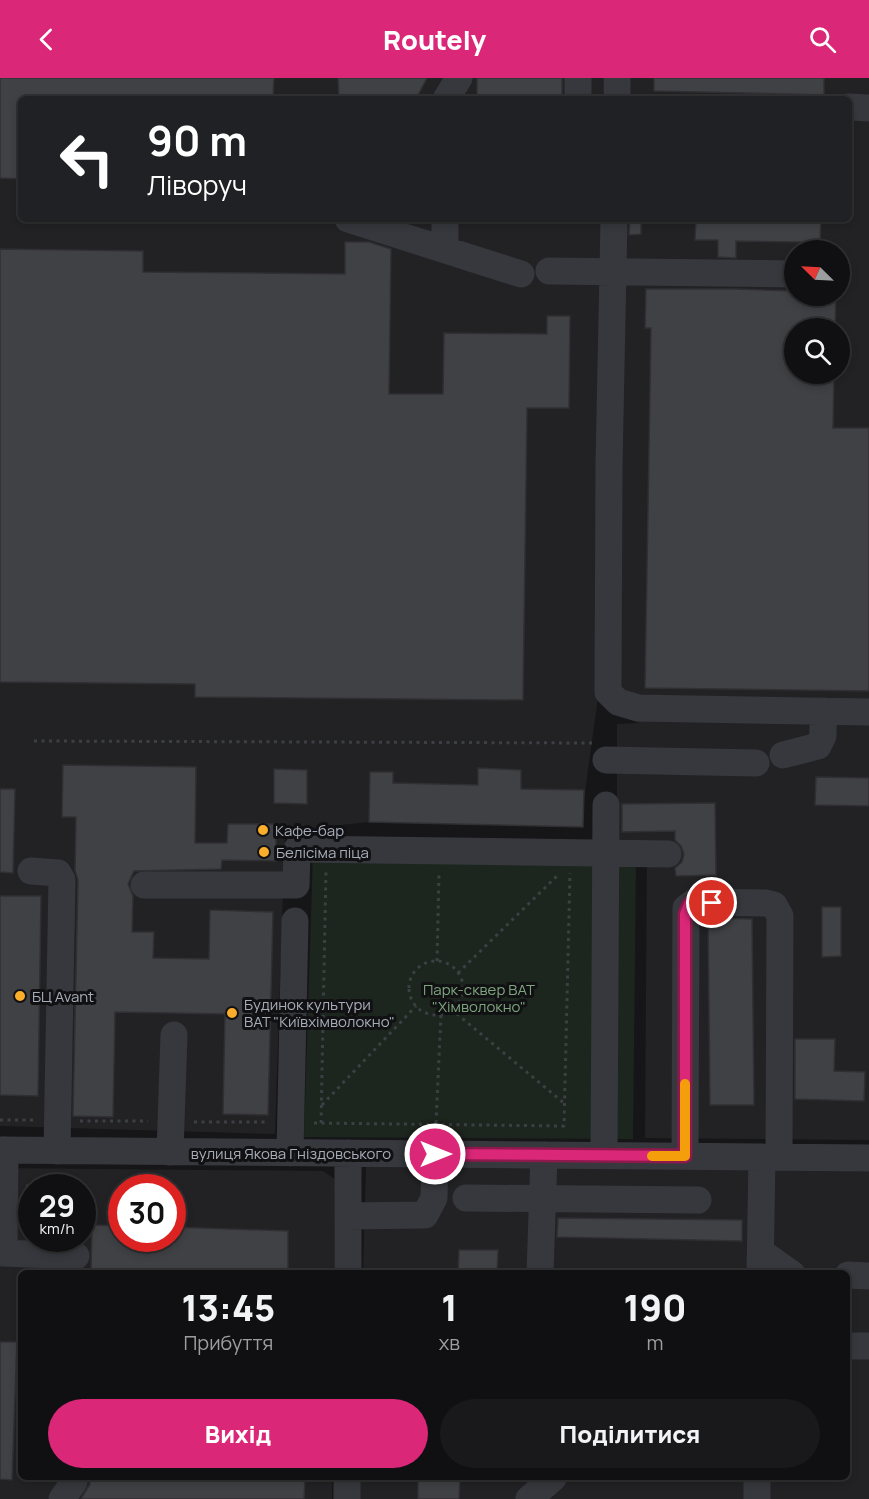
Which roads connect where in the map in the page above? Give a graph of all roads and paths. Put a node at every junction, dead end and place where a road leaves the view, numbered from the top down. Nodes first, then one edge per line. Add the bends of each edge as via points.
1 (459, 78) edge
2 (578, 78) edge
3 (617, 78) edge
4 (448, 96) edge
5 (578, 96) edge
6 (617, 96) edge
7 (852, 107) edge
8 (869, 108) edge
9 (357, 222) edge
10 (445, 222) edge
11 (614, 222) edge
12 (445, 250) junction
13 (549, 271) dead end
14 (613, 272) junction
15 (521, 274) dead end
16 (784, 274) edge
17 (823, 711) junction
18 (869, 712) edge
19 (34, 741) dead end
20 (600, 752) joint
21 (783, 754) dead end
22 (756, 763) dead end
23 (606, 805) dead end
24 (605, 853) junction
25 (668, 854) dead end
26 (327, 862) dead end
27 (439, 862) dead end
28 (570, 863) dead end
29 (31, 871) dead end
30 (562, 871) dead end
31 (144, 885) dead end
32 (296, 921) dead end
33 (437, 961) junction
34 (458, 973) junction
35 (416, 1006) junction
36 (452, 1009) junction
37 (441, 1014) junction
38 (174, 1035) dead end
39 (565, 1104) junction
40 (321, 1106) junction
41 (321, 1123) dead end
42 (436, 1123) dead end
43 (564, 1126) dead end
44 (3, 1150) edge
45 (57, 1151) junction
46 (170, 1152) junction
47 (290, 1153) junction
48 (348, 1153) junction
49 (435, 1154) junction
50 (544, 1155) junction
51 (604, 1155) junction
52 (685, 1156) junction
53 (771, 1157) junction
54 (869, 1158) edge
55 (466, 1198) dead end
56 (542, 1199) junction
57 (698, 1200) dead end
58 (348, 1216) junction
59 (76, 1256) dead end
60 (760, 1263) edge
61 (348, 1270) edge
62 (540, 1270) edge
63 (780, 1270) edge
64 (850, 1275) edge
65 (869, 1276) edge
66 (850, 1346) edge
67 (869, 1346) edge
68 (347, 1480) edge
69 (551, 1480) edge
70 (757, 1480) edge
71 (347, 1499) edge
72 (529, 1499) edge
73 (757, 1499) edge

1 - 4 street
2 - 5 street
3 - 6 street
7 - 8 street
9 - 12 street
10 - 12 street
11 - 14 street
12 - 15 street
13 - 14 street
14 - 16 street
14 - 17 street via 608,692 618,702 638,708
17 - 18 street
17 - 21 street via 823,736 818,746
19 - 20 path
20 - 22 street
23 - 24 street
24 - 25 street
24 - 31 street via 297,849 296,885
24 - 51 street
26 - 40 path
27 - 33 path
28 - 39 path
29 - 45 street via 58,873 62,880
30 - 34 path
32 - 47 street
33 - 34 path
33 - 35 path via 414,972 409,989
34 - 36 path via 461,997
35 - 37 path via 431,1014
35 - 40 path
36 - 37 path
36 - 39 path
37 - 42 path
38 - 46 street
39 - 43 path
40 - 41 path
44 - 45 street, вулиця Якова Гніздовського
44 - 59 street via 4,1253
45 - 46 street, вулиця Якова Гніздовського
46 - 47 street, вулиця Якова Гніздовського
47 - 48 street, вулиця Якова Гніздовського
48 - 49 street, вулиця Якова Гніздовського
48 - 58 street
49 - 50 street, вулиця Якова Гніздовського
49 - 58 street via 434,1198 425,1215
50 - 51 street, вулиця Якова Гніздовського
50 - 56 street
51 - 52 street, вулиця Якова Гніздовського
52 - 53 street, вулиця Якова Гніздовського
52 - 53 street via 686,908 694,903 766,903 774,905 780,916
53 - 54 street, вулиця Якова Гніздовського
53 - 60 street
55 - 56 street
56 - 57 street
56 - 62 street
58 - 61 street
60 - 63 street
64 - 65 street
66 - 67 street
68 - 71 street
69 - 72 street
70 - 73 street

